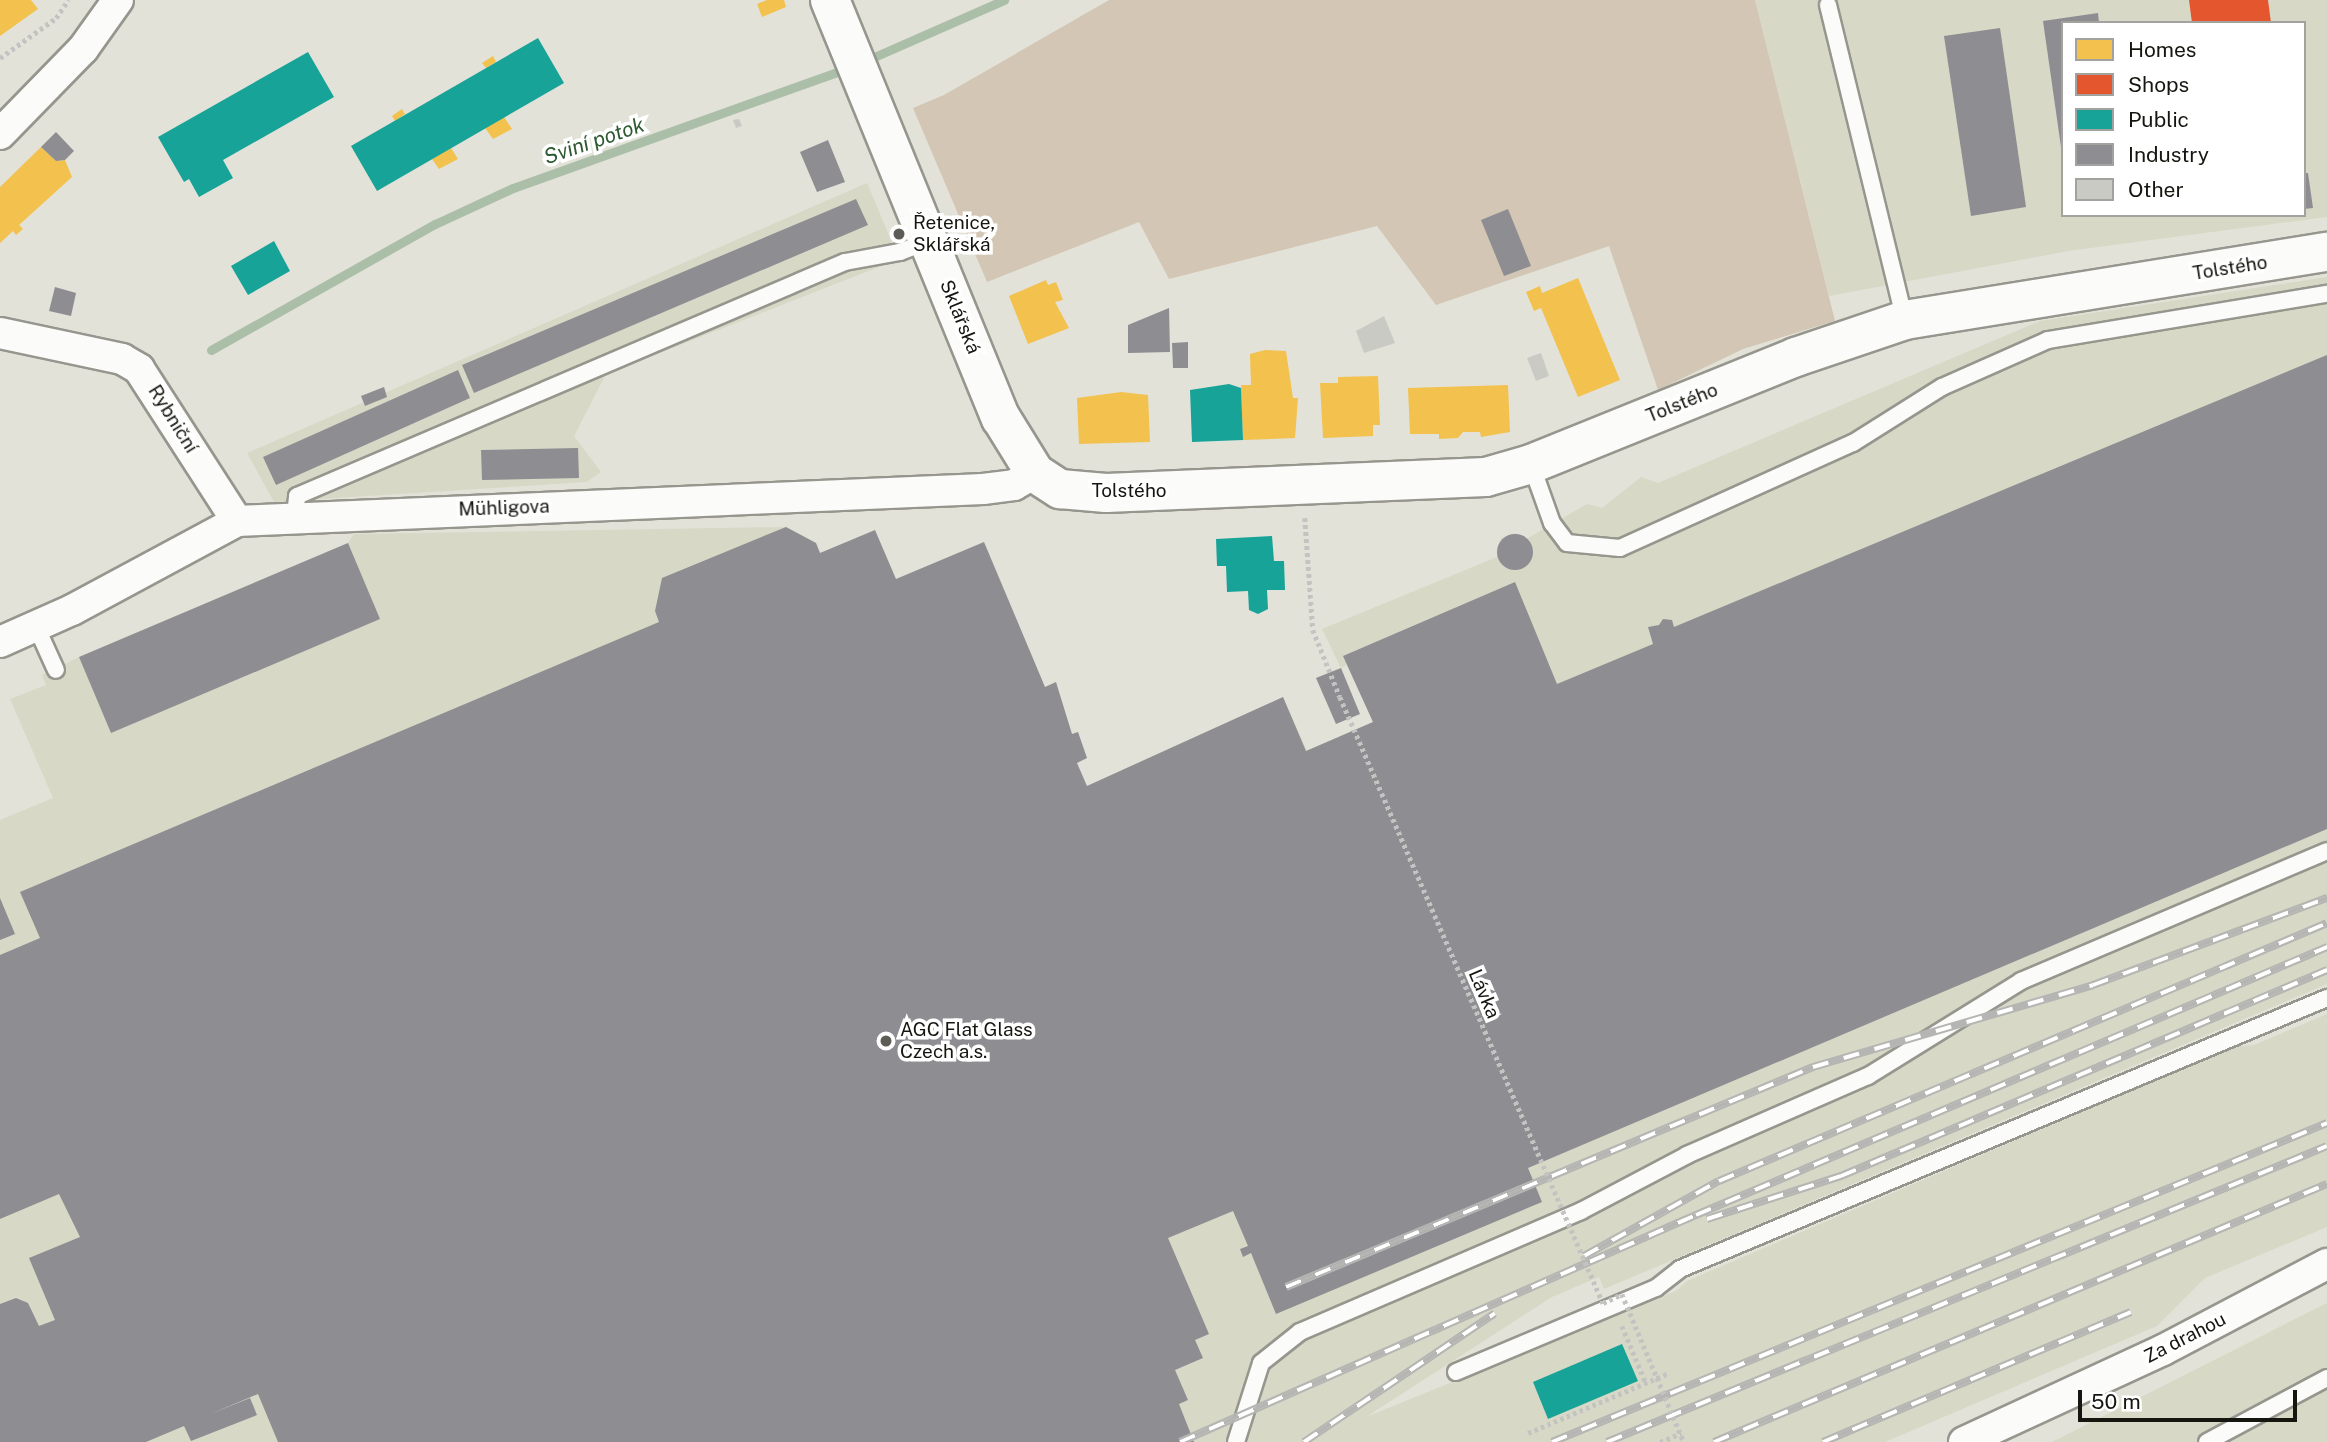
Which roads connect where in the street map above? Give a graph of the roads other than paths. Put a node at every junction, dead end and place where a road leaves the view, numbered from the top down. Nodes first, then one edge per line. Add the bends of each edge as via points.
1 (118, 0) edge
2 (830, 0) edge
3 (1828, 5) dead end
4 (0, 134) edge
5 (929, 241) junction
6 (2327, 252) edge
7 (2327, 294) edge
8 (1905, 320) junction
9 (0, 333) edge
10 (1531, 464) junction
11 (1035, 473) junction
12 (295, 516) junction
13 (237, 521) junction
14 (36, 626) junction
15 (0, 642) edge
16 (56, 670) dead end
17 (2327, 851) edge
18 (2327, 998) edge
19 (2327, 1264) edge
20 (1456, 1372) dead end
21 (2327, 1378) edge
22 (1993, 1436) edge
23 (1236, 1442) edge
24 (1964, 1442) edge
25 (2207, 1442) edge

1 - 4 street via 83,49
2 - 5 street, Sklářská
3 - 8 lane
5 - 11 street, Sklářská via 1001,418
5 - 12 lane via 901,252 845,262 297,496
6 - 8 street, Tolstého
7 - 10 lane via 2048,340 1942,387 1853,443 1620,548 1566,543 1552,523
8 - 10 street, Tolstého via 1796,357
9 - 13 street, Rybniční via 122,359 139,369
10 - 11 street, Tolstého via 1450,481 1106,494 1060,489
11 - 12 street, Mühligova via 1014,485 983,489
12 - 13 street, Mühligova
13 - 14 street, Mühligova
14 - 15 street, Mühligova
14 - 16 lane
17 - 23 lane via 2021,981 1868,1076 1687,1154 1581,1211 1300,1332 1261,1363
18 - 20 lane via 1679,1269 1656,1289 1608,1304
19 - 22 street, Za drahou
21 - 25 lane
22 - 24 street, Za drahou

